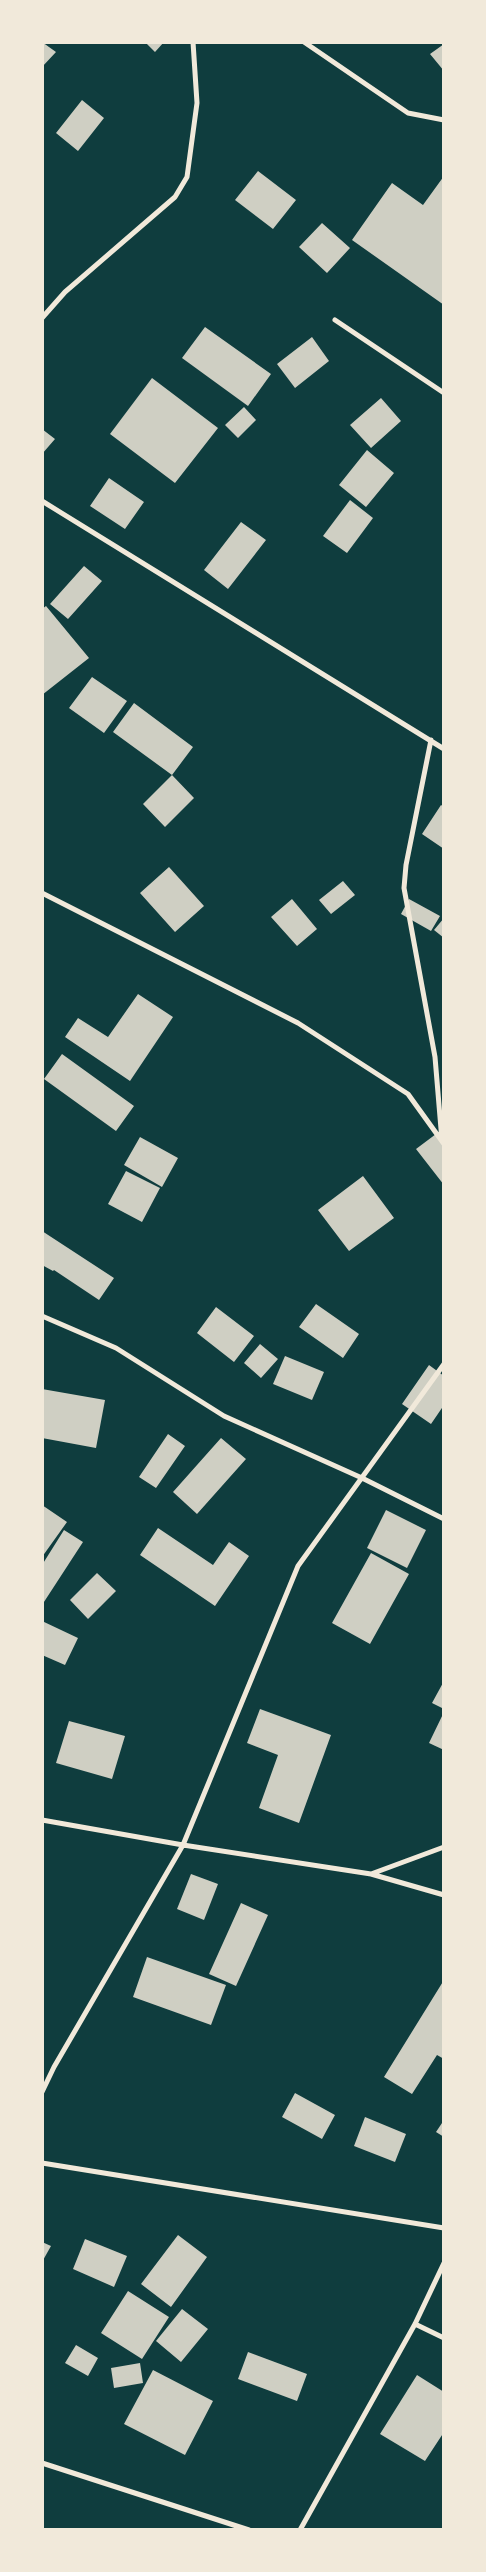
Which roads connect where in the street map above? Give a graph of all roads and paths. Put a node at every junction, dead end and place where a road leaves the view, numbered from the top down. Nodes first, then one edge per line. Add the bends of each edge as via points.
1 (193, 42) edge
2 (304, 42) edge
3 (444, 120) edge
4 (42, 318) edge
5 (336, 320) dead end
6 (444, 393) edge
7 (42, 501) edge
8 (431, 740) junction
9 (444, 749) edge
10 (42, 893) edge
11 (443, 1142) edge
12 (42, 1316) edge
13 (444, 1364) edge
14 (362, 1478) junction
15 (444, 1519) edge
16 (42, 1820) edge
17 (183, 1845) junction
18 (444, 1847) edge
19 (371, 1874) junction
20 (444, 1895) edge
21 (42, 2092) edge
22 (42, 2163) edge
23 (444, 2228) edge
24 (444, 2263) edge
25 (415, 2324) junction
26 (444, 2338) edge
27 (42, 2463) edge
28 (249, 2530) edge
29 (300, 2530) edge

1 - 4 street via 197,103 187,177 175,198 65,292
2 - 3 street via 408,113
5 - 6 street
7 - 8 street
8 - 9 street
8 - 11 street via 404,888 435,1056
10 - 11 street via 298,1023 408,1094
12 - 14 street via 116,1348 224,1416
13 - 14 street
14 - 15 street
14 - 17 street via 298,1566
16 - 17 street
17 - 19 street
17 - 21 street
18 - 19 street
19 - 20 street
22 - 23 street
24 - 25 street
25 - 26 street
25 - 29 street
27 - 28 street

